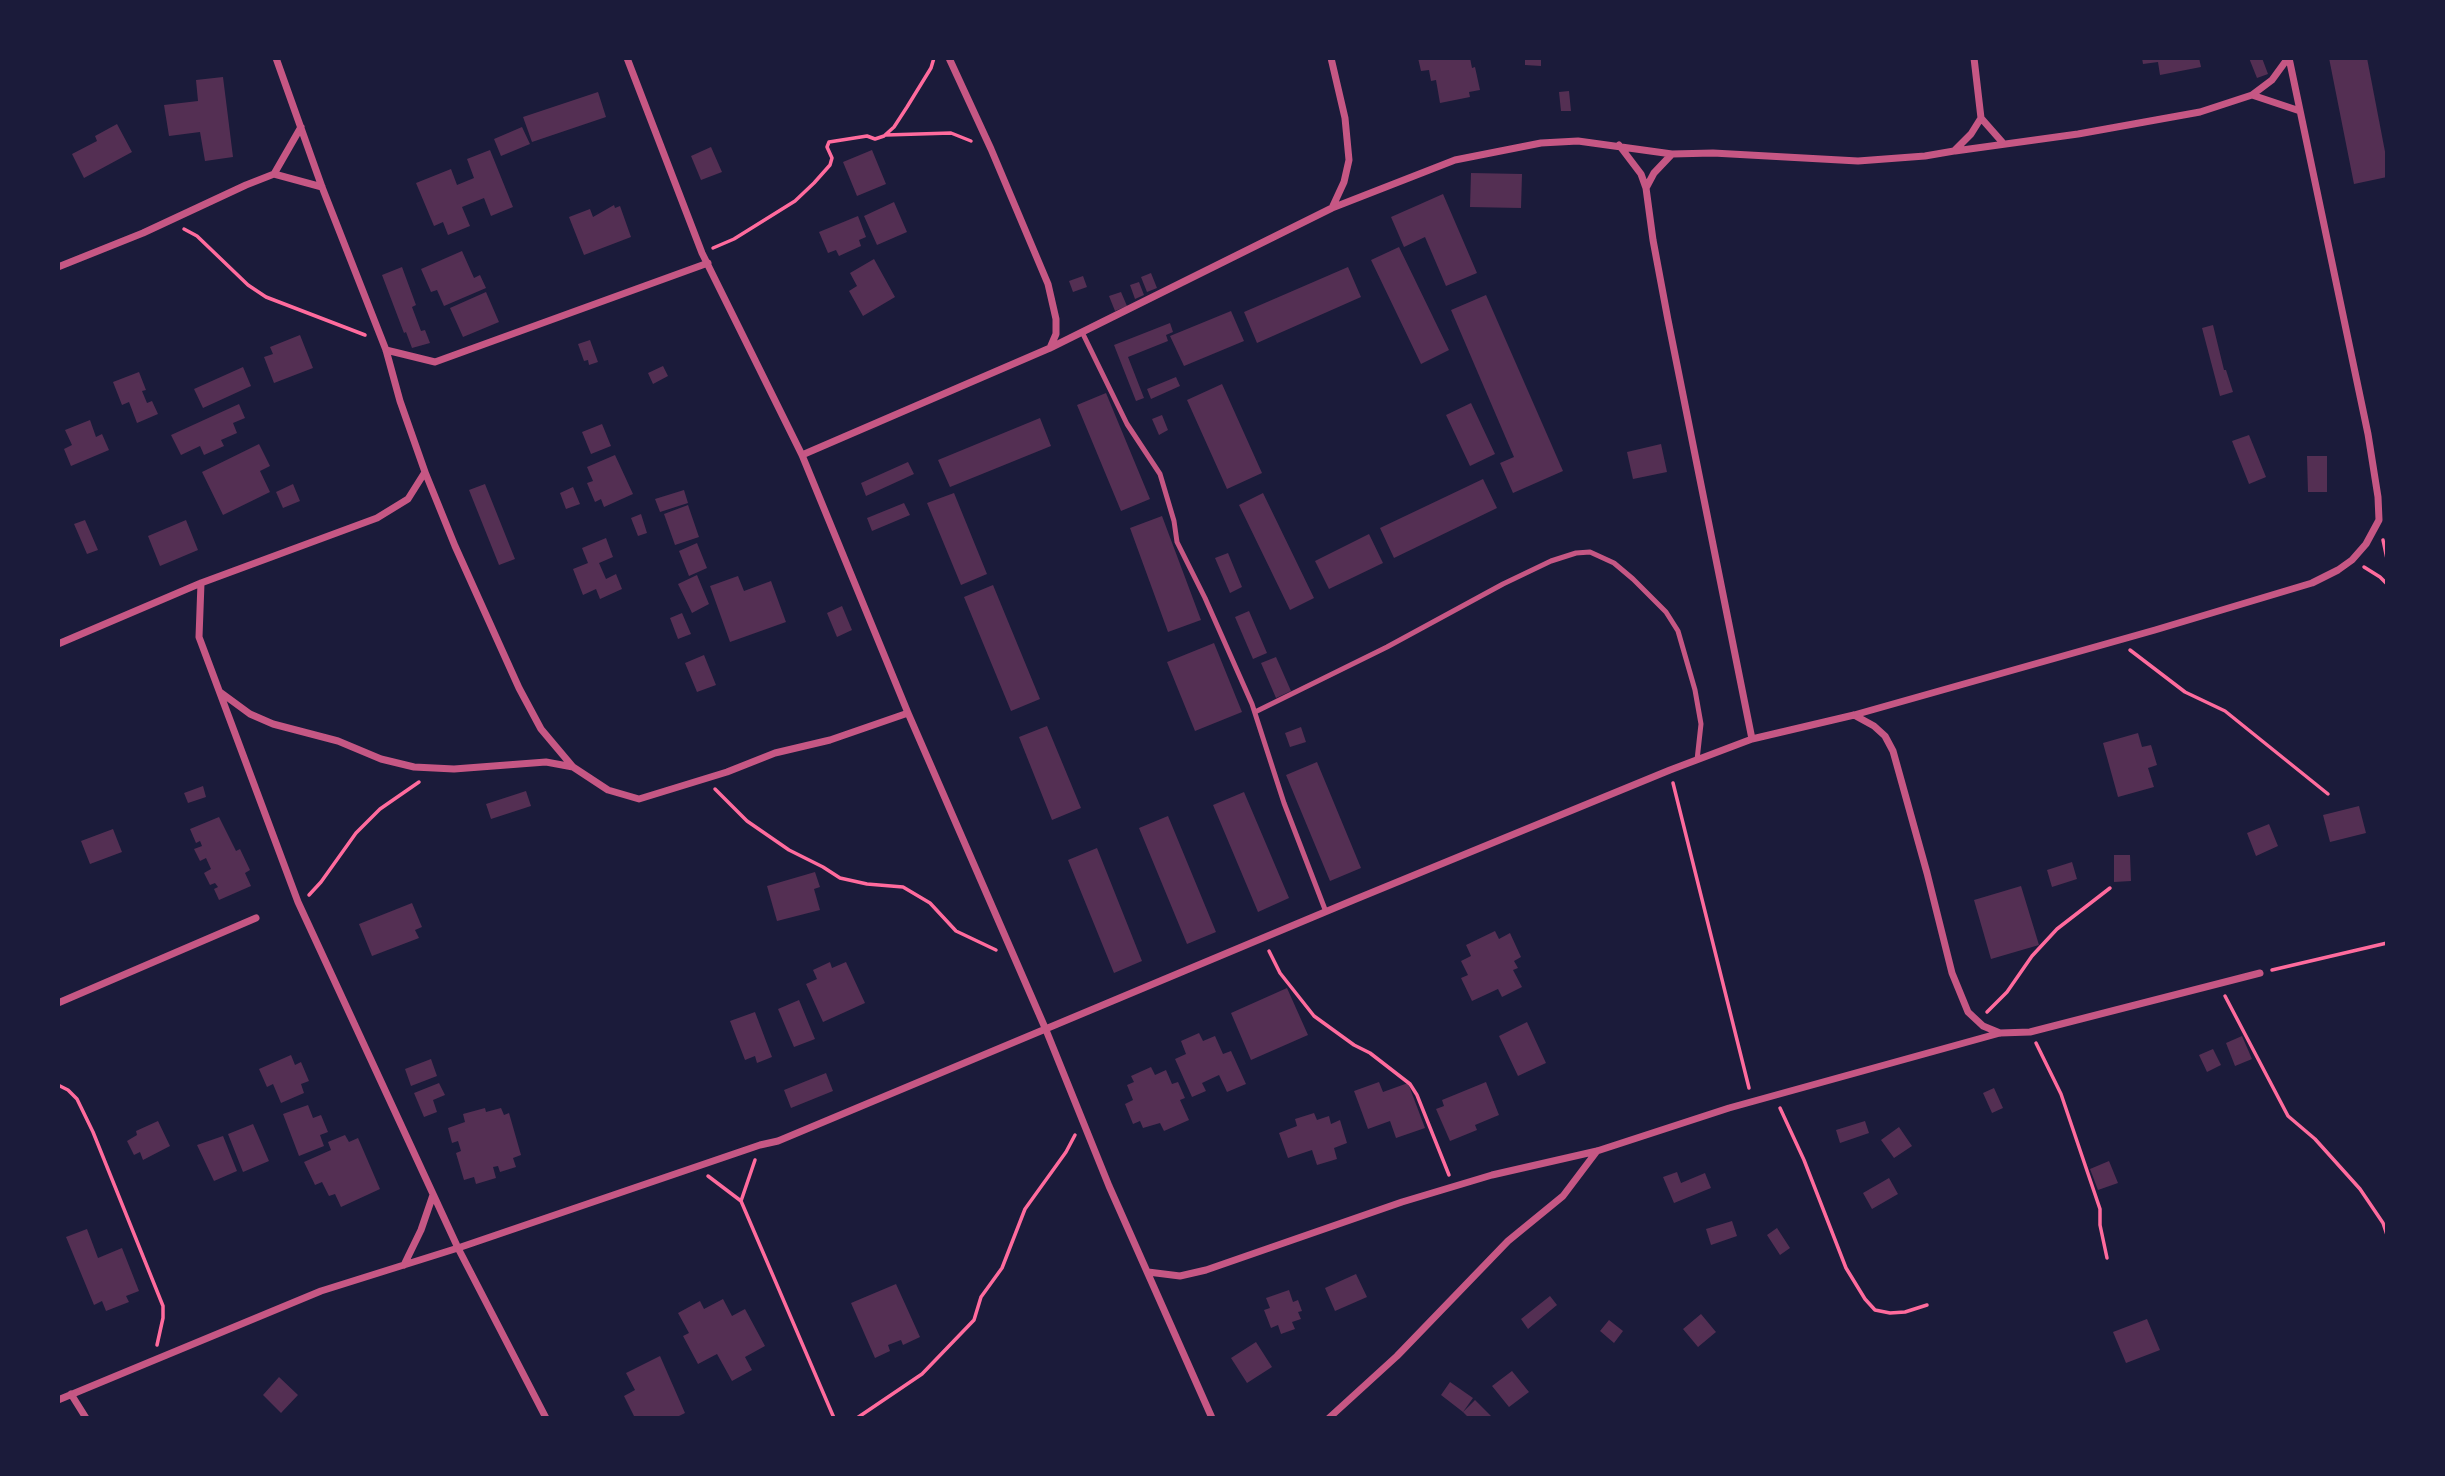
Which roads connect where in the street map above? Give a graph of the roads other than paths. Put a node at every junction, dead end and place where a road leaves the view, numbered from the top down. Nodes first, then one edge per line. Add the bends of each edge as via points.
1 (276, 58) edge
2 (627, 58) edge
3 (949, 58) edge
4 (1331, 58) edge
5 (1974, 58) edge
6 (2288, 58) edge
7 (2252, 95) junction
8 (2300, 111) junction
9 (1981, 118) junction
10 (301, 127) junction
11 (2003, 143) junction
12 (1619, 145) junction
13 (1954, 151) junction
14 (1672, 154) junction
15 (274, 174) junction
16 (322, 187) junction
17 (1646, 188) junction
18 (1332, 208) junction
19 (708, 263) junction
20 (58, 267) edge
21 (1082, 332) junction
22 (384, 346) junction
23 (1050, 348) junction
24 (802, 455) junction
25 (425, 472) junction
26 (201, 583) junction
27 (58, 644) edge
28 (218, 690) junction
29 (1255, 712) junction
30 (908, 713) junction
31 (1854, 715) junction
32 (1752, 739) junction
33 (1697, 760) junction
34 (573, 767) junction
35 (1326, 912) junction
36 (256, 918) dead end
37 (2260, 973) road end
38 (58, 1003) edge
39 (1046, 1030) junction
40 (2000, 1033) junction
41 (1597, 1151) junction
42 (433, 1195) junction
43 (458, 1248) junction
44 (404, 1265) junction
45 (1148, 1272) junction
46 (71, 1394) junction
47 (58, 1400) edge
48 (86, 1418) edge
49 (546, 1418) edge
50 (1212, 1418) edge
51 (1329, 1418) edge

1 - 10 street
2 - 19 street
3 - 23 street via 1048,284 1056,319
4 - 18 street via 1349,160
5 - 9 street
6 - 7 street via 2272,80
6 - 8 street
7 - 8 street
7 - 11 street via 2200,112
8 - 31 street via 2378,497 2379,520 2366,544 2352,560 2312,583
9 - 11 street
9 - 13 street
10 - 15 street
10 - 16 street
11 - 13 street
12 - 14 street
12 - 17 street
12 - 18 street via 1541,143 1455,160
13 - 14 street via 1857,161
14 - 17 street
15 - 16 street
15 - 20 street
16 - 22 street
17 - 32 street
18 - 21 street
19 - 22 street via 435,362
19 - 24 street
21 - 23 street
21 - 29 lane via 1127,424 1160,474 1177,542
22 - 25 street
23 - 24 street
24 - 30 street
25 - 26 street via 408,499 377,518
25 - 34 street via 519,688 541,729
26 - 27 street
26 - 28 street via 199,637
28 - 34 street via 250,714 274,724 414,767 546,762
28 - 42 street via 299,902
29 - 33 lane via 1503,584 1552,561 1590,552 1633,579 1678,631 1701,724
29 - 35 lane
30 - 34 street via 639,799 608,790
30 - 39 street
31 - 32 street
31 - 40 street via 1885,736 1893,751 1952,973 1968,1012
32 - 33 street
33 - 35 street
35 - 39 street
36 - 38 street
37 - 40 street via 2029,1032
39 - 43 street via 778,1141
39 - 45 street
40 - 41 street
41 - 45 street via 1453,1186 1206,1269 1180,1276
41 - 51 street via 1563,1196 1508,1241 1397,1356
42 - 43 street
42 - 44 street
43 - 44 street
43 - 49 street
44 - 46 street via 321,1291
45 - 50 street
46 - 47 street
46 - 48 street

